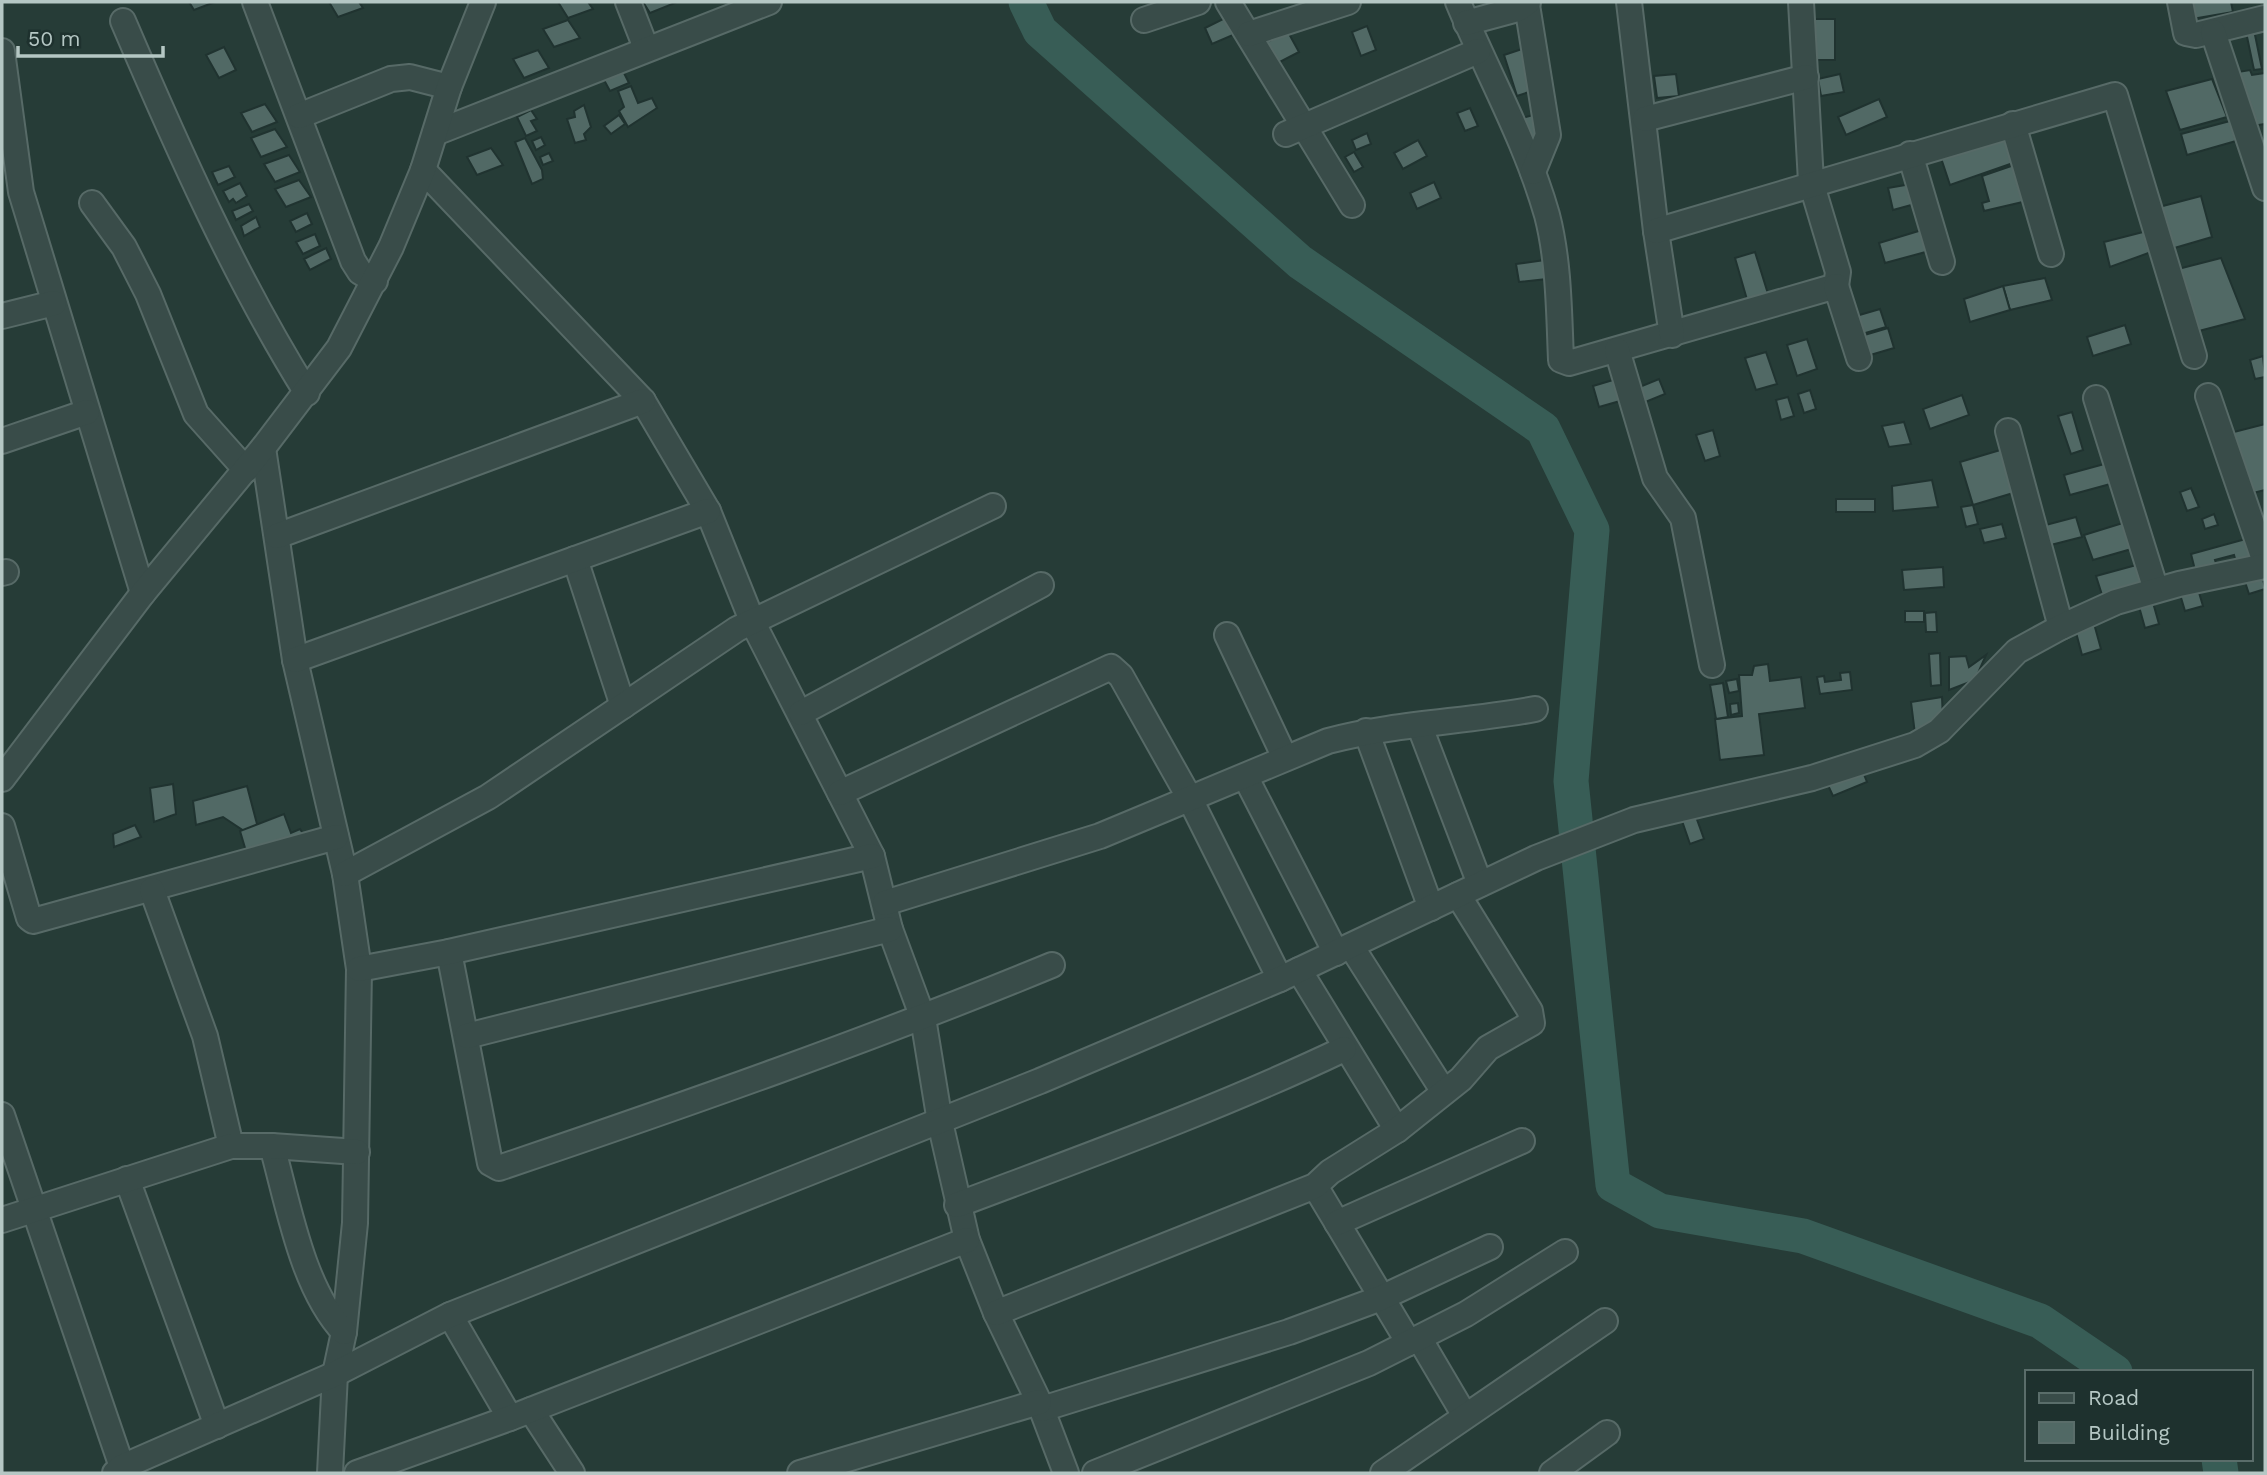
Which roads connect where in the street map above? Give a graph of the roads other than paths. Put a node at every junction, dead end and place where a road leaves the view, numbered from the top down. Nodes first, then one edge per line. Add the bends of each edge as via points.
1 (482, 2) edge
2 (628, 2) edge
3 (769, 2) edge
4 (1198, 2) edge
5 (1228, 2) edge
6 (1348, 2) edge
7 (1801, 2) edge
8 (2180, 2) edge
9 (1636, 3) edge
10 (263, 4) edge
11 (1527, 4) edge
12 (743, 6) edge
13 (1462, 13) edge
14 (2265, 18) edge
15 (1144, 20) dead end
16 (123, 21) dead end
17 (2213, 32) junction
18 (1249, 34) junction
19 (646, 48) junction
20 (2, 51) edge
21 (1478, 51) junction
22 (1806, 77) junction
23 (449, 87) junction
24 (299, 116) junction
25 (1645, 119) junction
26 (2013, 124) junction
27 (1295, 130) junction
28 (2256, 131) edge
29 (435, 133) junction
30 (1910, 153) junction
31 (424, 170) junction
32 (1534, 172) junction
33 (1811, 182) junction
34 (2265, 188) edge
35 (11, 196) edge
36 (92, 203) dead end
37 (1352, 205) dead end
38 (1656, 231) junction
39 (2050, 254) dead end
40 (1942, 262) dead end
41 (375, 281) junction
42 (1836, 286) junction
43 (54, 303) junction
44 (2, 316) edge
45 (1672, 335) junction
46 (1617, 350) junction
47 (2194, 356) dead end
48 (1859, 358) dead end
49 (307, 393) junction
50 (2208, 396) dead end
51 (2096, 398) dead end
52 (643, 401) junction
53 (87, 412) junction
54 (2008, 430) dead end
55 (2, 442) edge
56 (263, 449) junction
57 (246, 470) junction
58 (993, 506) dead end
59 (708, 511) junction
60 (277, 536) junction
61 (575, 559) junction
62 (2265, 564) edge
63 (1041, 585) dead end
64 (2156, 590) junction
65 (143, 593) junction
66 (753, 623) junction
67 (2061, 626) junction
68 (1227, 635) dead end
69 (295, 660) junction
70 (1712, 665) dead end
71 (623, 706) junction
72 (1535, 709) dead end
73 (801, 713) junction
74 (1420, 727) junction
75 (1366, 731) junction
76 (1284, 758) junction
77 (1246, 778) junction
78 (2, 779) edge
79 (840, 793) junction
80 (1189, 797) junction
81 (2, 826) edge
82 (336, 837) junction
83 (872, 856) junction
84 (345, 874) junction
85 (1480, 884) junction
86 (152, 890) junction
87 (1458, 895) junction
88 (885, 903) junction
89 (1431, 908) junction
90 (890, 929) junction
91 (1343, 949) junction
92 (449, 952) junction
93 (1052, 965) dead end
94 (359, 969) junction
95 (1289, 975) junction
96 (923, 1018) junction
97 (467, 1036) junction
98 (1344, 1049) junction
99 (1444, 1092) junction
100 (2, 1115) edge
101 (940, 1122) junction
102 (1397, 1130) junction
103 (1522, 1141) dead end
104 (231, 1146) junction
105 (272, 1146) junction
106 (358, 1152) junction
107 (127, 1179) junction
108 (1315, 1186) junction
109 (957, 1205) junction
110 (33, 1210) junction
111 (2, 1220) edge
112 (1337, 1223) junction
113 (967, 1240) junction
114 (1490, 1247) dead end
115 (1565, 1252) dead end
116 (1381, 1298) junction
117 (996, 1313) junction
118 (450, 1315) junction
119 (1605, 1321) dead end
120 (344, 1332) junction
121 (1414, 1341) junction
122 (335, 1374) junction
123 (1041, 1405) junction
124 (521, 1414) junction
125 (1465, 1416) junction
126 (217, 1426) junction
127 (1607, 1433) dead end
128 (119, 1470) edge
129 (569, 1472) edge
130 (330, 1473) edge
131 (357, 1473) edge
132 (800, 1473) edge
133 (1066, 1473) edge
134 (1095, 1473) edge
135 (1383, 1473) edge
136 (1552, 1473) edge

1 - 23 street
2 - 19 street
3 - 12 street
4 - 15 street
5 - 18 street
6 - 18 street
7 - 22 street
8 - 17 street via 2186,33
9 - 25 street
10 - 24 street
11 - 13 street
11 - 32 street via 1548,135
12 - 19 street
13 - 21 street
14 - 17 street
16 - 49 street via 170,131 272,336
17 - 28 street
18 - 27 street
19 - 29 street
20 - 35 street
21 - 27 street
21 - 32 street
22 - 25 street
22 - 33 street
23 - 24 street via 410,76 391,79
23 - 29 street
24 - 41 street via 353,261
25 - 38 street
26 - 30 street
26 - 39 street
26 - 47 street via 2115,95
27 - 37 street
28 - 34 street
29 - 31 street
30 - 33 street
30 - 40 street
31 - 41 street
31 - 52 street
32 - 46 street via 1548,219 1561,360 1569,363
33 - 38 street
33 - 42 street via 1838,272
35 - 43 street
36 - 57 street via 124,247 148,295 196,414
38 - 45 street
41 - 49 street via 339,348
42 - 45 street
42 - 48 street
43 - 44 street
43 - 53 street
45 - 46 street
46 - 70 street via 1655,478 1683,518
49 - 56 street
50 - 62 street
51 - 64 street
52 - 59 street
52 - 60 street
53 - 55 street
53 - 65 street
54 - 67 street
56 - 57 street
56 - 60 street
57 - 65 street
58 - 66 street
59 - 61 street
59 - 66 street
60 - 69 street
61 - 69 street
61 - 71 street
62 - 64 street
63 - 73 street
64 - 67 street
65 - 78 street
66 - 71 street via 737,629
66 - 73 street
67 - 85 street via 2017,651 1939,731 1915,745 1812,778 1634,820
68 - 76 street
69 - 82 street
71 - 84 street via 488,797
72 - 74 street
73 - 79 street
74 - 75 street
74 - 85 street
75 - 76 street
75 - 89 street
76 - 77 street
77 - 80 street
77 - 91 street
79 - 80 street via 1111,667 1121,676
79 - 83 street
80 - 88 street via 1100,836
80 - 95 street
81 - 86 street via 33,921
82 - 84 street
82 - 86 street
83 - 88 street
83 - 92 street
84 - 94 street
85 - 87 street
86 - 104 street via 205,1036
87 - 89 street
87 - 99 street via 1534,1017 1532,1023 1488,1048
88 - 90 street
89 - 91 street
90 - 96 street
90 - 97 street
91 - 95 street
91 - 99 street
92 - 94 street
92 - 97 street
93 - 96 street
94 - 106 street
95 - 98 street
95 - 101 street
96 - 97 street via 499,1168 490,1163
96 - 101 street
98 - 102 street
98 - 109 street via 1164,1128
99 - 102 street
100 - 110 street
101 - 109 street
101 - 118 street
102 - 108 street
103 - 112 street
104 - 105 street
104 - 107 street
105 - 106 street
105 - 120 street via 318,1292
106 - 120 street
107 - 110 street
107 - 126 street
108 - 112 street
108 - 117 street
109 - 113 street
110 - 111 street
110 - 128 street
112 - 116 street
113 - 117 street
113 - 124 street
114 - 116 street
115 - 121 street
116 - 121 street
116 - 123 street via 1207,1359
117 - 123 street
118 - 122 street
118 - 124 street
119 - 125 street
120 - 122 street
121 - 125 street
121 - 134 street
122 - 126 street
122 - 130 street
123 - 132 street
123 - 133 street
124 - 129 street
124 - 131 street
125 - 135 street
126 - 128 street
127 - 136 street

